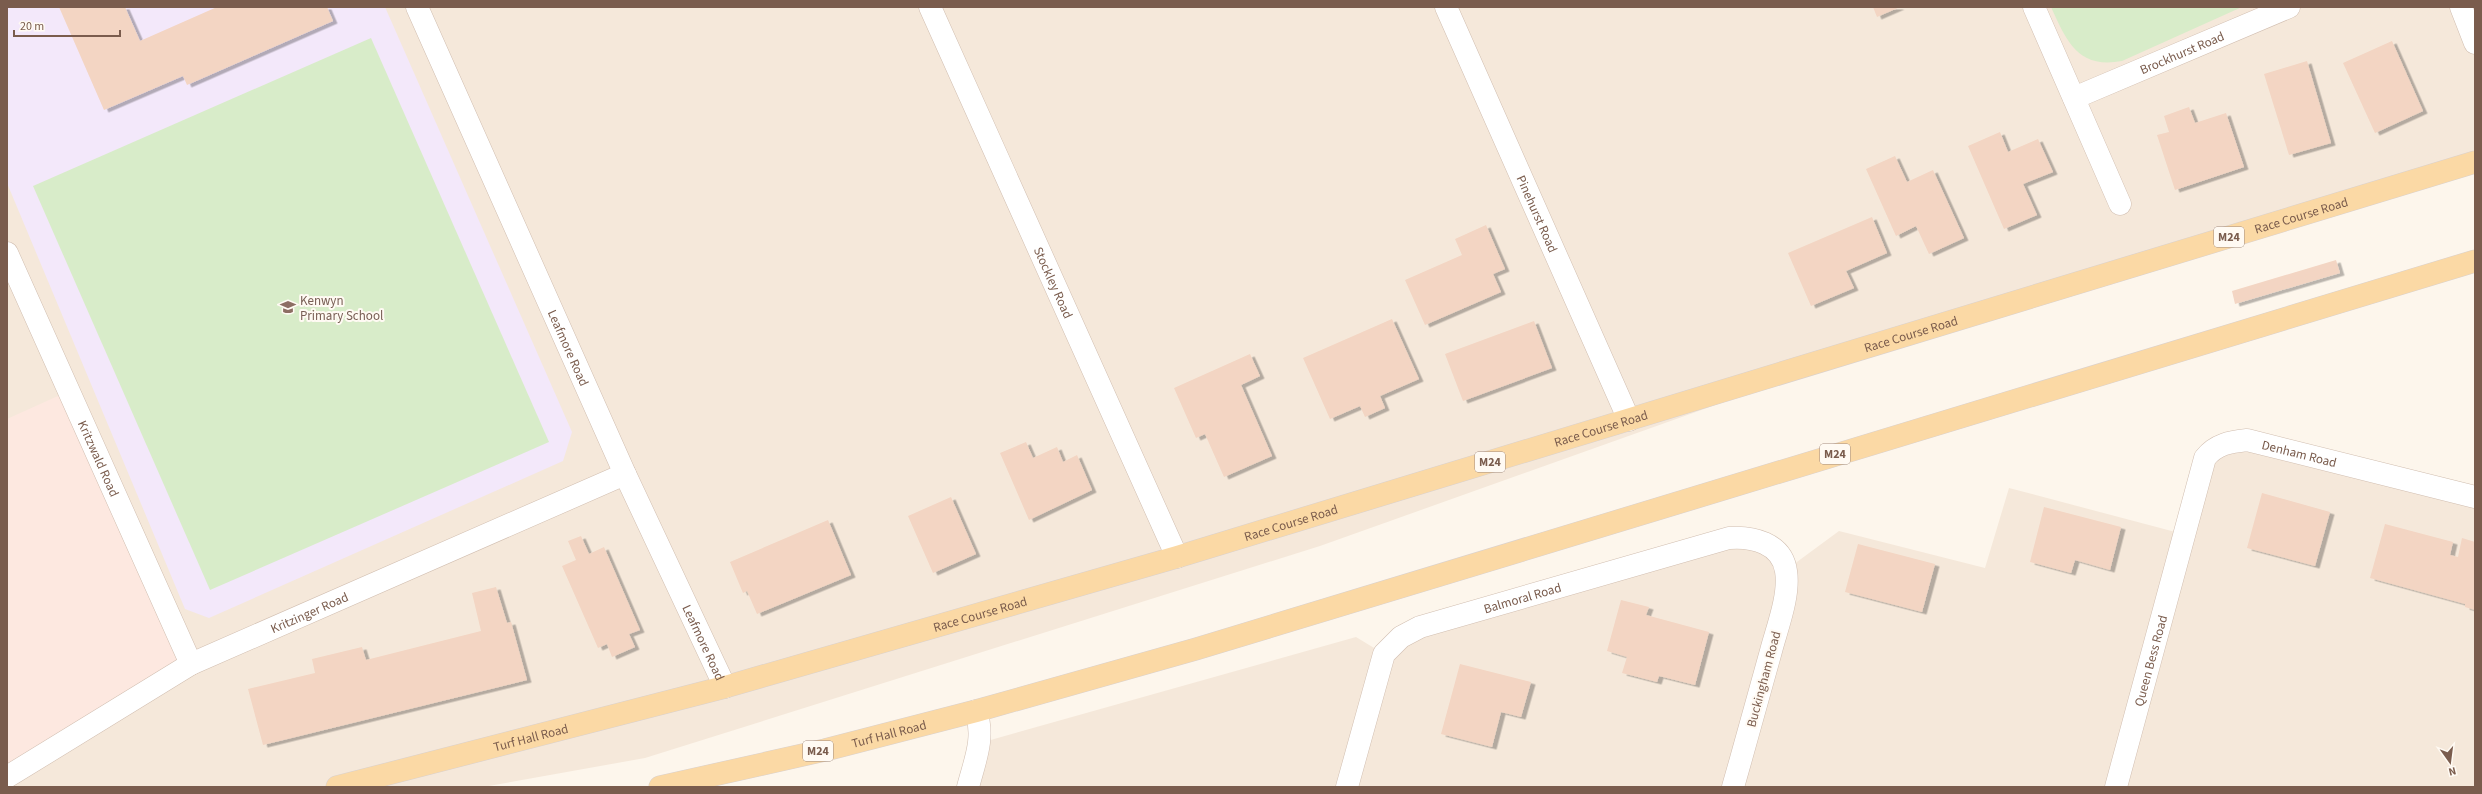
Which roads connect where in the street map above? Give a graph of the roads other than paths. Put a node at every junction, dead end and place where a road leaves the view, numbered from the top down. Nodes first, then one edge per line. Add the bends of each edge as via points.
1 (417, 7) edge
2 (930, 7) edge
3 (1446, 7) edge
4 (2034, 7) edge
5 (2289, 7) edge
6 (2461, 7) edge
7 (2475, 43) edge
8 (2074, 98) junction
9 (2475, 162) edge
10 (2120, 204) dead end
11 (7, 253) edge
12 (2475, 261) edge
13 (1629, 420) junction
14 (625, 474) junction
15 (2475, 497) edge
16 (2183, 534) joint
17 (1177, 557) junction
18 (1786, 571) joint
19 (191, 664) junction
20 (725, 687) junction
21 (976, 711) junction
22 (7, 777) edge
23 (336, 787) edge
24 (660, 787) edge
25 (968, 787) edge
26 (1347, 787) edge
27 (1733, 787) edge
28 (2116, 787) edge

1 - 14 street, Leafmore Road
2 - 17 street, Stockley Road
3 - 13 street, Pinehurst Road
4 - 8 street
5 - 8 street, Brockhurst Road
6 - 7 street
8 - 10 street
9 - 13 main road, Race Course Road / M24
11 - 19 street, Kritzwald Road
12 - 21 main road, M24 via 1196,649
13 - 17 main road, Race Course Road / M24
14 - 19 street, Kritzinger Road
14 - 20 street, Leafmore Road
15 - 16 street, Denham Road via 2247,440 2232,441 2212,449 2205,458
16 - 28 street, Queen Bess Road
17 - 20 main road, Race Course Road / M24
18 - 26 street, Balmoral Road via 1775,549 1756,539 1729,538 1420,627 1401,637 1384,654
18 - 27 street, Buckingham Road via 1784,604
19 - 22 street, Kritzinger Road
20 - 23 main road, Turf Hall Road / M24
21 - 24 main road, Turf Hall Road / M24 via 825,750
21 - 25 street via 981,726 980,743

